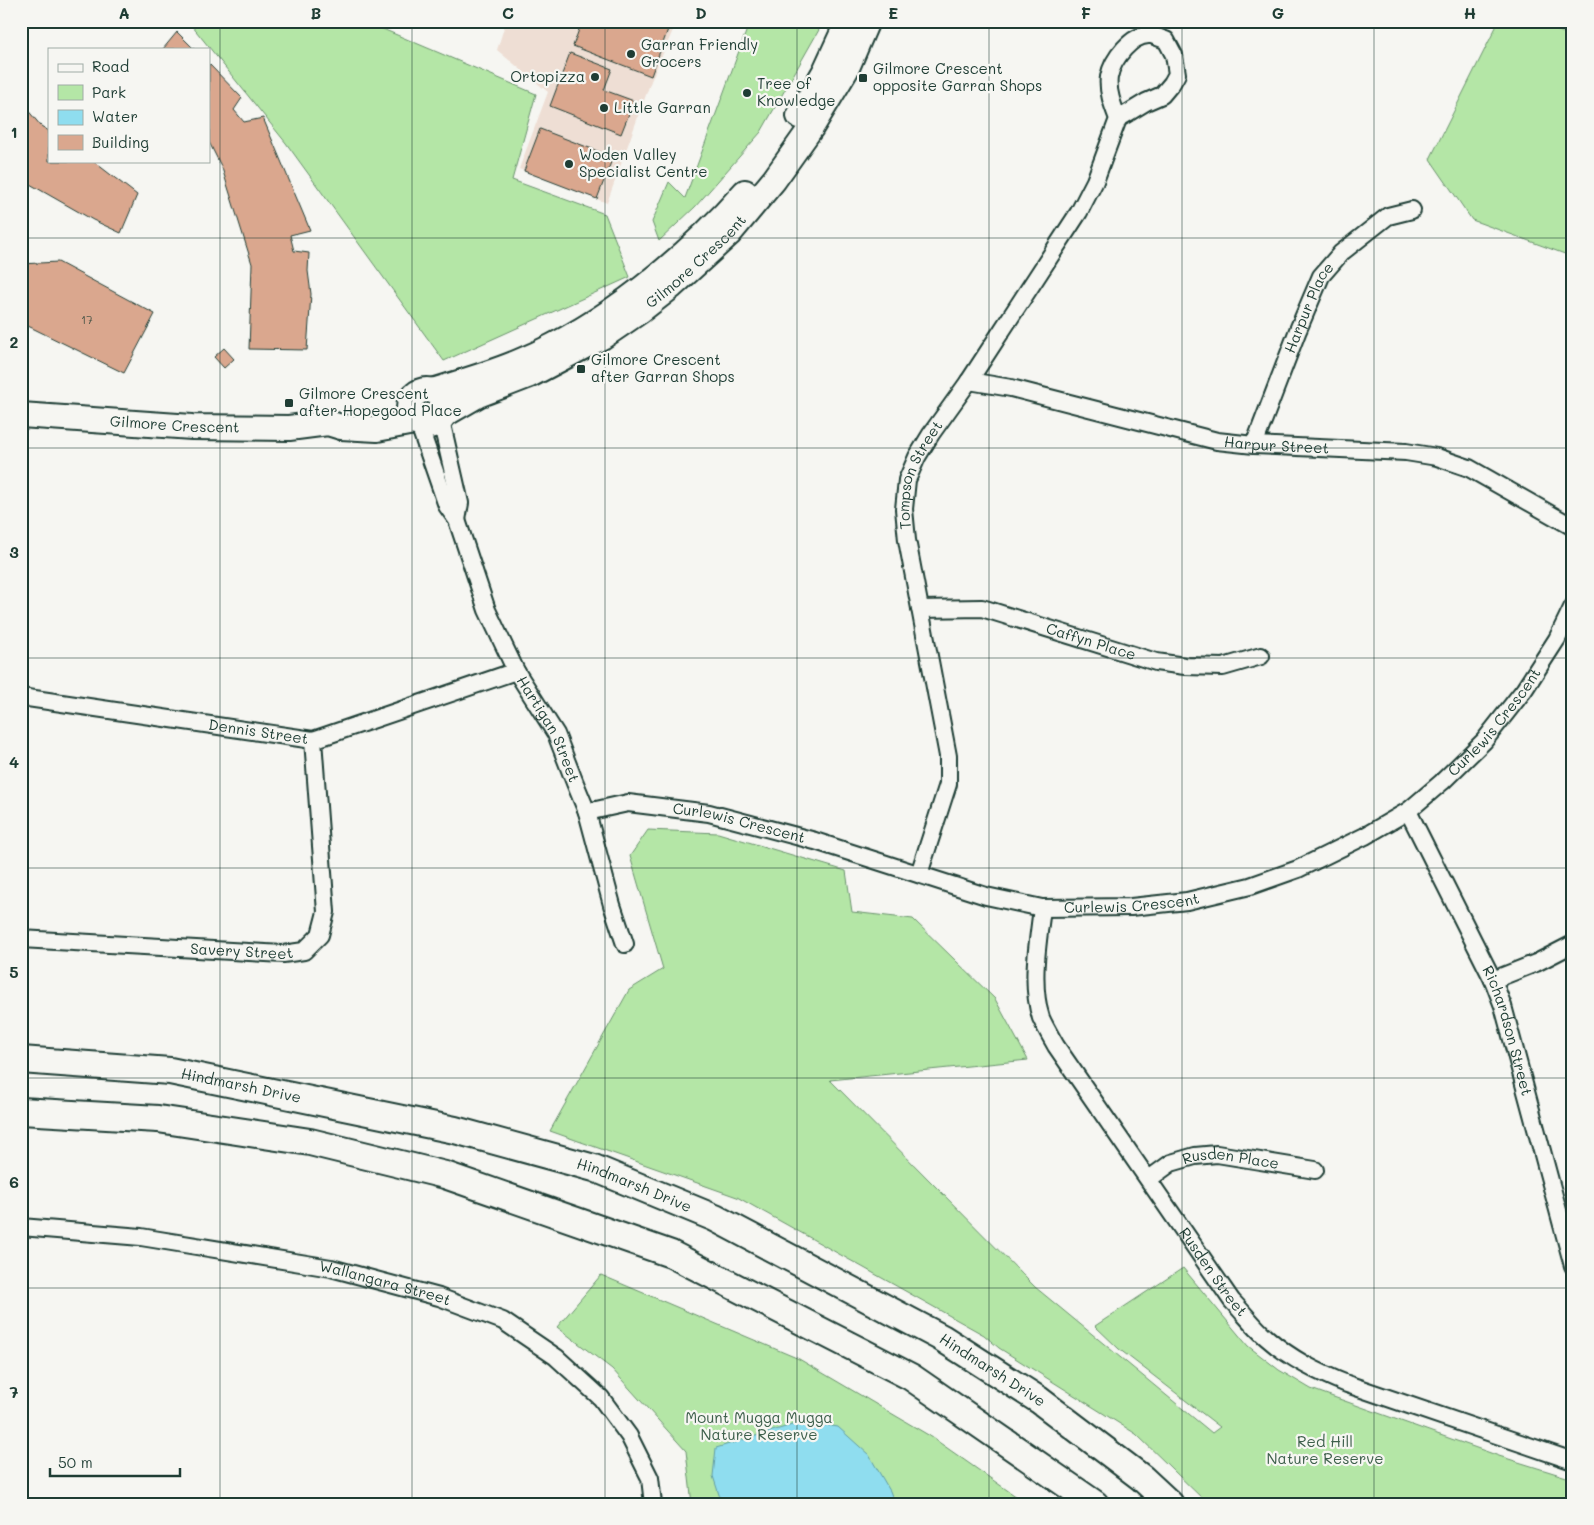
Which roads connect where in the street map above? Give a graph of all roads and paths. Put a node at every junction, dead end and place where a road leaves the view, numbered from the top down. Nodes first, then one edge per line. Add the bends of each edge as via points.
1 (848, 21) edge
2 (867, 21) edge
3 (1118, 119) junction
4 (1412, 210) dead end
5 (526, 368) junction
6 (969, 381) junction
7 (474, 387) junction
8 (433, 391) junction
9 (411, 398) junction
10 (21, 414) edge
11 (430, 420) junction
12 (328, 423) junction
13 (1254, 445) junction
14 (457, 520) junction
15 (1573, 527) edge
16 (1573, 606) edge
17 (920, 609) junction
18 (1261, 656) dead end
19 (516, 671) junction
20 (21, 697) edge
21 (313, 740) junction
22 (1408, 811) junction
23 (586, 812) junction
24 (919, 874) junction
25 (1042, 908) junction
26 (21, 939) edge
27 (625, 944) dead end
28 (1573, 944) edge
29 (1493, 980) junction
30 (21, 1060) edge
31 (21, 1111) edge
32 (1315, 1170) dead end
33 (1149, 1179) junction
34 (21, 1227) edge
35 (1573, 1266) edge
36 (1573, 1461) edge
37 (654, 1504) edge
38 (1095, 1504) edge
39 (1170, 1504) edge

1 - 5 street, Gilmore Crescent via 814,92 790,130 756,178 722,217 661,272
2 - 5 street, Gilmore Crescent via 846,70 811,128 759,200 729,234 672,286 602,337
3 - 3 street via 1111,99 1109,77 1117,57 1133,39 1149,35 1166,40 1174,55 1177,74 1172,83 1162,95
3 - 6 street, Tompson Street via 1095,181 1079,212
4 - 13 street, Harpur Place via 1388,216 1341,253 1322,276
5 - 7 street, Gilmore Crescent
6 - 13 street, Harpur Street via 1011,388 1217,441
6 - 17 street, Tompson Street via 930,434 907,480 904,509 907,540
7 - 8 street, Gilmore Crescent
7 - 11 street, Gilmore Crescent
8 - 9 street via 420,391
8 - 11 street via 443,400
9 - 11 street via 410,417
9 - 12 street, Gilmore Crescent via 384,412 338,416
10 - 12 street, Gilmore Crescent via 192,427 289,428
11 - 12 street, Gilmore Crescent via 377,429
11 - 14 street, Hartigan Street via 448,506
11 - 14 street, Hartigan Street via 460,503
13 - 15 street, Harpur Street via 1406,452 1436,457 1469,468
14 - 19 street, Hartigan Street via 487,610
16 - 22 street, Curlewis Crescent via 1557,639 1524,690 1484,741
17 - 18 street, Caffyn Place via 982,608 1156,662 1185,666 1223,666
17 - 24 street, Tompson Street via 948,756 948,784
19 - 21 street, Dennis Street
19 - 23 street, Hartigan Street via 556,734
20 - 21 street, Dennis Street
21 - 26 street, Savery Street via 326,912 320,935 304,951 283,954
22 - 25 street, Curlewis Crescent via 1298,868 1250,886 1187,901 1131,907
22 - 29 street, Richardson Street
23 - 24 street, Curlewis Crescent via 628,803 709,813 815,841
23 - 27 street, Hartigan Street
24 - 25 street, Curlewis Crescent via 986,896
25 - 33 street, Rusden Street via 1037,993 1042,1018 1056,1046
28 - 29 street
29 - 35 street, Richardson Street via 1503,1006
30 - 39 main road, Hindmarsh Drive via 170,1071 456,1130 594,1168 715,1218 942,1338 1039,1400 1142,1478
31 - 38 main road via 158,1120 310,1142 445,1175 671,1254 911,1377
32 - 33 street, Rusden Place via 1217,1154 1195,1156 1171,1164
33 - 36 street, Rusden Street via 1232,1301 1266,1337 1294,1359 1347,1384
34 - 37 street, Wallangara Street via 141,1237 332,1268 439,1297 503,1321 556,1357 601,1398 629,1436 650,1478

